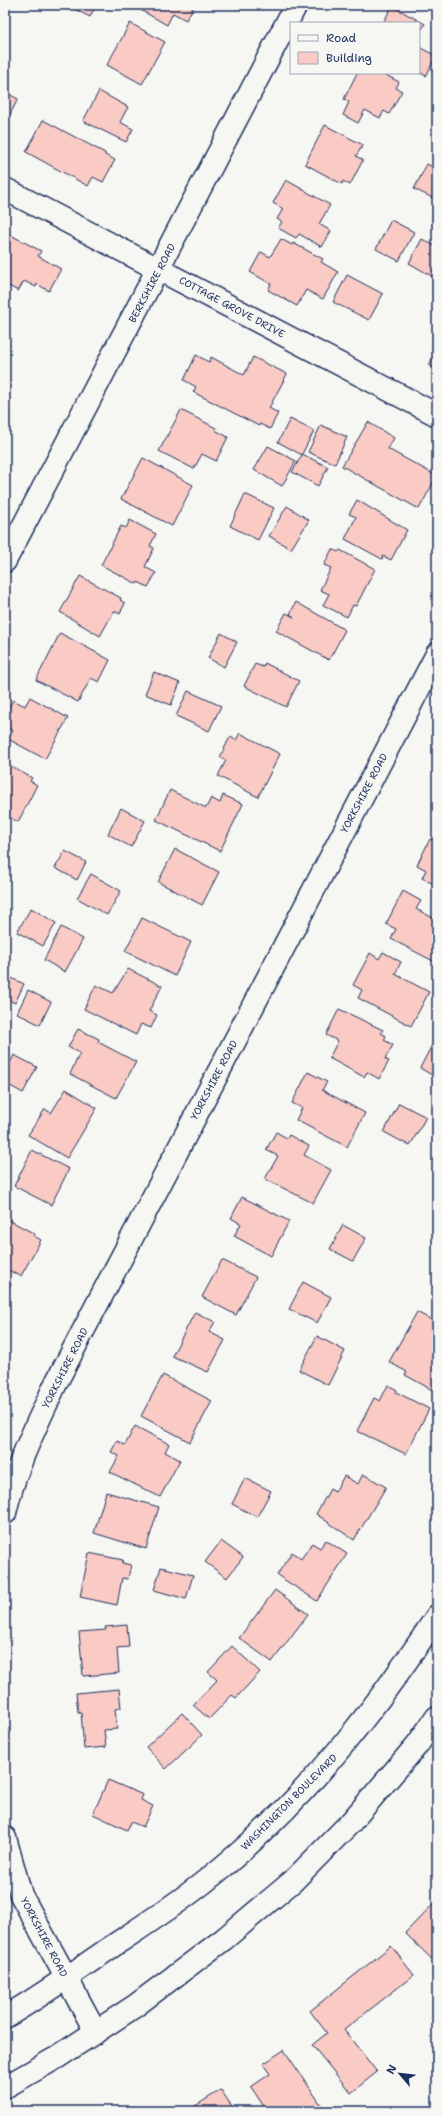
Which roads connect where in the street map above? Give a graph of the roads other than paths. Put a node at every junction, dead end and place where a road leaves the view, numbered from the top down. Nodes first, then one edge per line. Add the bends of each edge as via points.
1 (296, 5) edge
2 (5, 189) edge
3 (160, 268) junction
4 (437, 415) edge
5 (5, 561) edge
6 (437, 654) edge
7 (5, 1513) edge
8 (437, 1616) edge
9 (437, 1717) edge
10 (5, 1838) edge
11 (66, 1978) junction
12 (5, 2017) edge
13 (96, 2032) junction
14 (5, 2087) edge

1 - 3 street, BERKSHIRE ROAD
2 - 3 street, COTTAGE GROVE DRIVE
3 - 4 street, COTTAGE GROVE DRIVE
3 - 5 street, BERKSHIRE ROAD
6 - 7 street, YORKSHIRE ROAD via 57,1381 31,1437 9,1495
8 - 11 street, WASHINGTON BOULEVARD via 397,1677 335,1756 258,1836 203,1883
9 - 13 street via 417,1745 351,1822 293,1881 224,1939
10 - 11 street, YORKSHIRE ROAD via 21,1895
11 - 12 street, WASHINGTON BOULEVARD
11 - 13 street, YORKSHIRE ROAD
13 - 14 street

